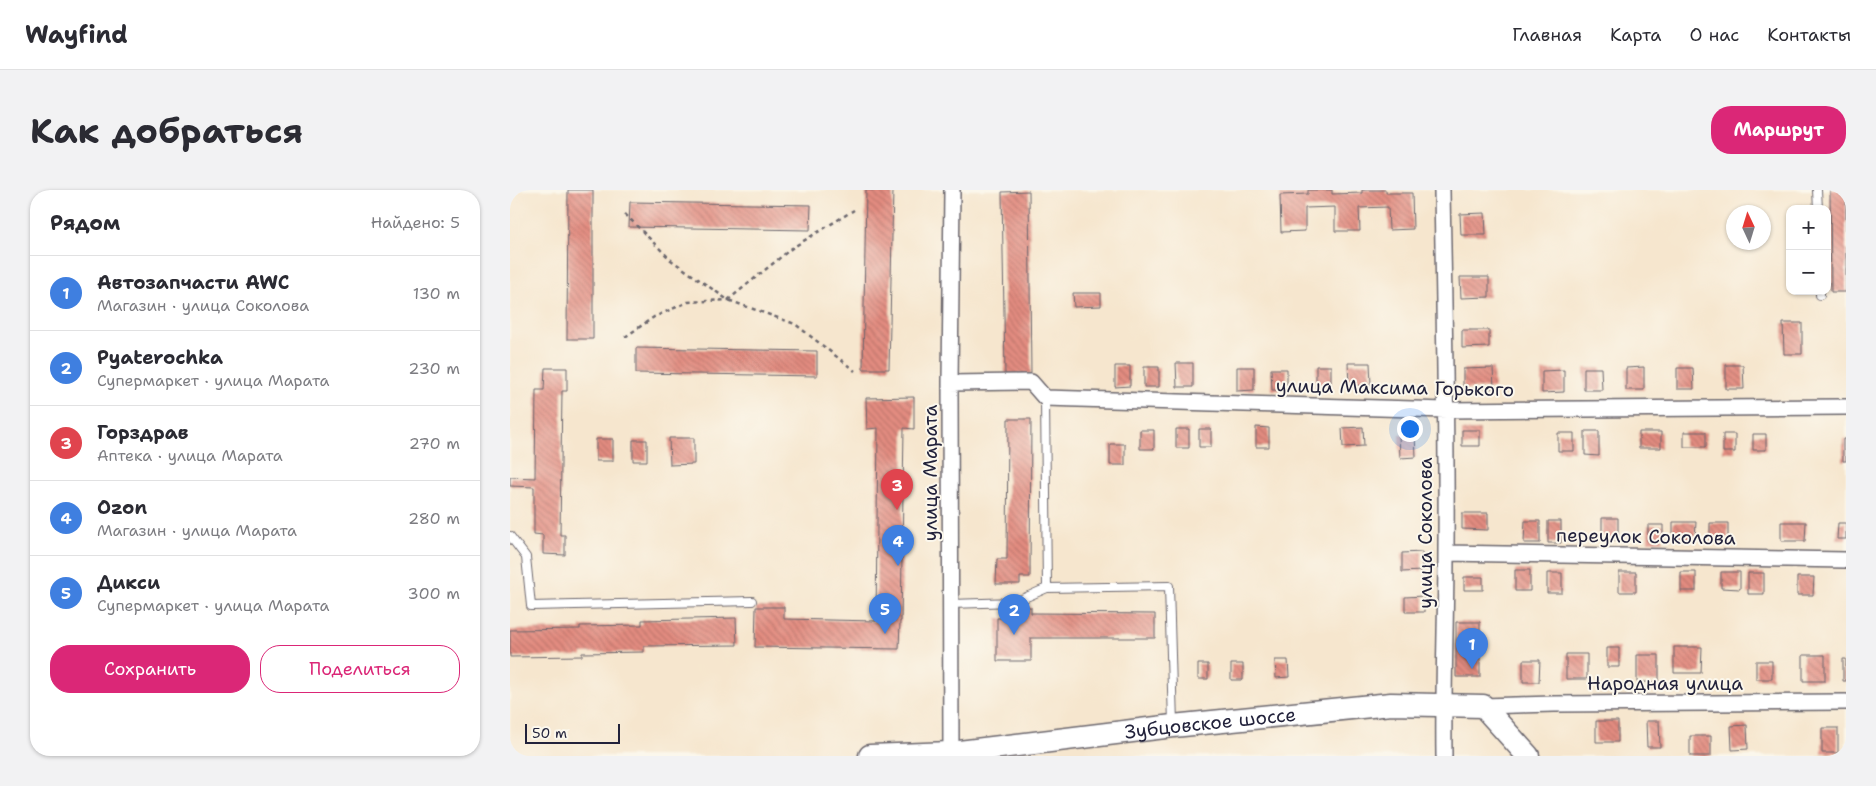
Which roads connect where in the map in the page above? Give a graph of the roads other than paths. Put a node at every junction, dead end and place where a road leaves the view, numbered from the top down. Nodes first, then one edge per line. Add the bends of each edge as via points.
1 (952, 190) edge
2 (1442, 190) edge
3 (1817, 190) edge
4 (1818, 205) edge
5 (950, 382) junction
6 (1045, 398) junction
7 (1846, 407) edge
8 (1446, 410) junction
9 (510, 536) edge
10 (1446, 553) junction
11 (1846, 560) edge
12 (1047, 588) junction
13 (752, 601) dead end
14 (950, 604) junction
15 (1846, 702) edge
16 (1443, 705) junction
17 (1483, 706) junction
18 (1173, 726) junction
19 (951, 755) edge
20 (870, 756) edge
21 (1444, 756) edge
22 (1528, 756) edge

1 - 5 street, улица Марата
2 - 8 street, улица Соколова
3 - 4 lane
5 - 6 street via 1031,382
5 - 14 street, улица Марата
6 - 8 street, улица Максима Горького
6 - 12 lane
7 - 8 street, улица Максима Горького
8 - 10 street, улица Соколова
9 - 13 lane via 526,557 531,606
10 - 11 street, переулок Соколова
10 - 16 street, улица Соколова
12 - 14 lane via 1015,602
12 - 18 lane via 1169,586
14 - 19 street, улица Марата
15 - 17 street, Народная улица
16 - 17 main road, Зубцовское шоссе
16 - 18 main road, Зубцовское шоссе via 1390,704
16 - 21 street, улица Соколова
17 - 22 main road
18 - 19 main road, Зубцовское шоссе
19 - 20 main road, Зубцовское шоссе

